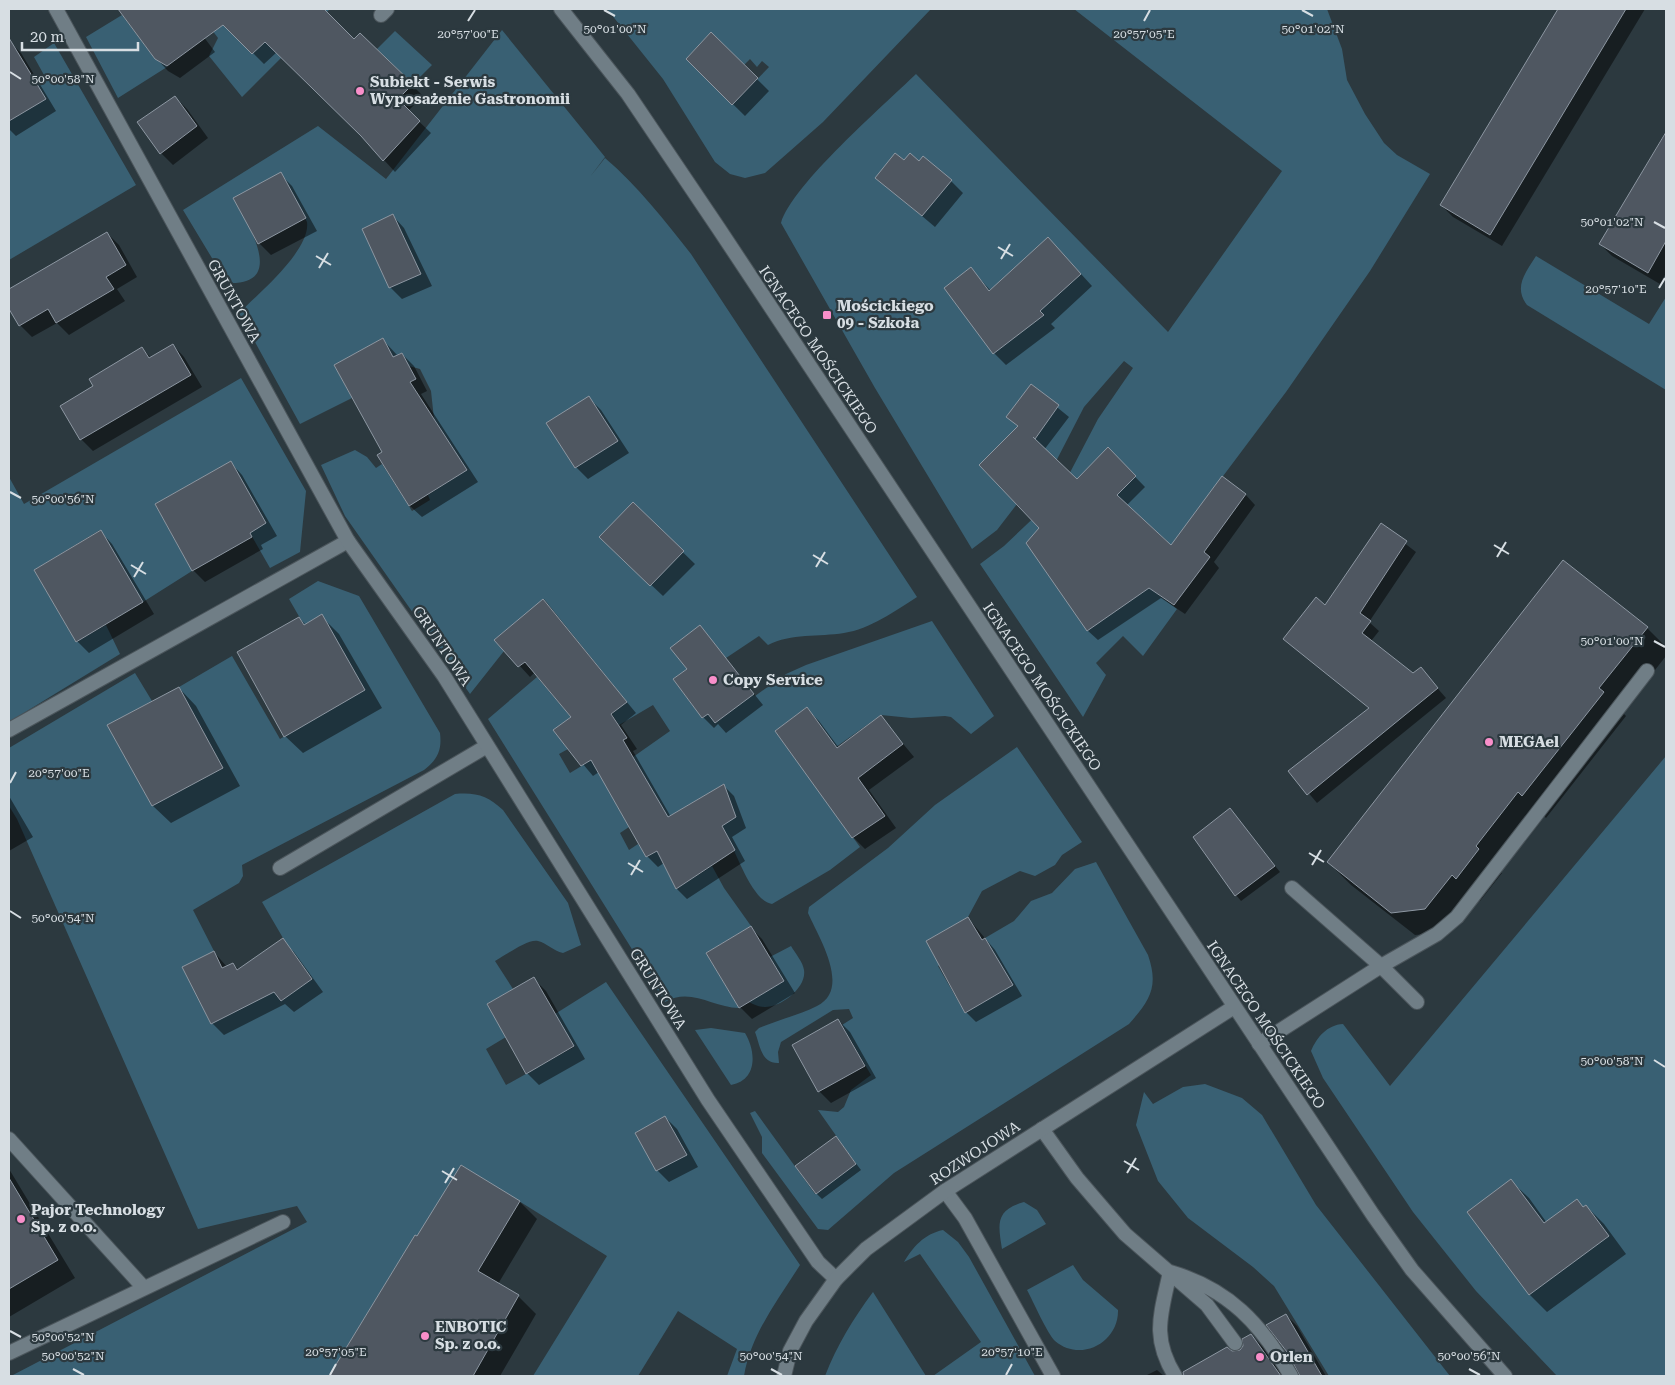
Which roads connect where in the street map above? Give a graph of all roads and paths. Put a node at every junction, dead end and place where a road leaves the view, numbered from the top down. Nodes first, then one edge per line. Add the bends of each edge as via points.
1 (56, 9) edge
2 (561, 9) edge
3 (348, 541) junction
4 (1648, 671) dead end
5 (9, 730) edge
6 (487, 746) junction
7 (280, 868) dead end
8 (1292, 888) dead end
9 (1381, 966) junction
10 (1417, 1002) dead end
11 (1234, 1008) junction
12 (1259, 1044) junction
13 (1042, 1129) junction
14 (9, 1140) edge
15 (945, 1191) junction
16 (283, 1222) dead end
17 (1170, 1272) junction
18 (836, 1280) junction
19 (144, 1288) junction
20 (1235, 1343) dead end
21 (9, 1353) edge
22 (784, 1376) edge
23 (1053, 1376) edge
24 (1175, 1376) edge
25 (1291, 1376) edge
26 (1505, 1376) edge

1 - 3 street, GRUNTOWA
2 - 11 street, IGNACEGO MOŚCICKIEGO via 628,94 719,229
3 - 5 street
3 - 6 street, GRUNTOWA via 444,676
4 - 9 street via 1457,917 1437,934
6 - 7 street
6 - 18 street, GRUNTOWA via 708,1100 818,1262
8 - 9 street
9 - 10 street
9 - 12 street
11 - 12 street, IGNACEGO MOŚCICKIEGO
11 - 13 street, ROZWOJOWA
12 - 26 street, IGNACEGO MOŚCICKIEGO via 1412,1270
13 - 15 street, ROZWOJOWA
13 - 17 street via 1077,1178 1125,1234
14 - 19 street
15 - 18 street, ROZWOJOWA via 866,1249
15 - 23 street via 965,1218
16 - 19 street
17 - 20 street via 1207,1305
17 - 24 street via 1160,1319 1160,1344
17 - 25 street via 1196,1280 1227,1298 1257,1325
18 - 22 street, ROZWOJOWA via 806,1321 790,1351
19 - 21 street

